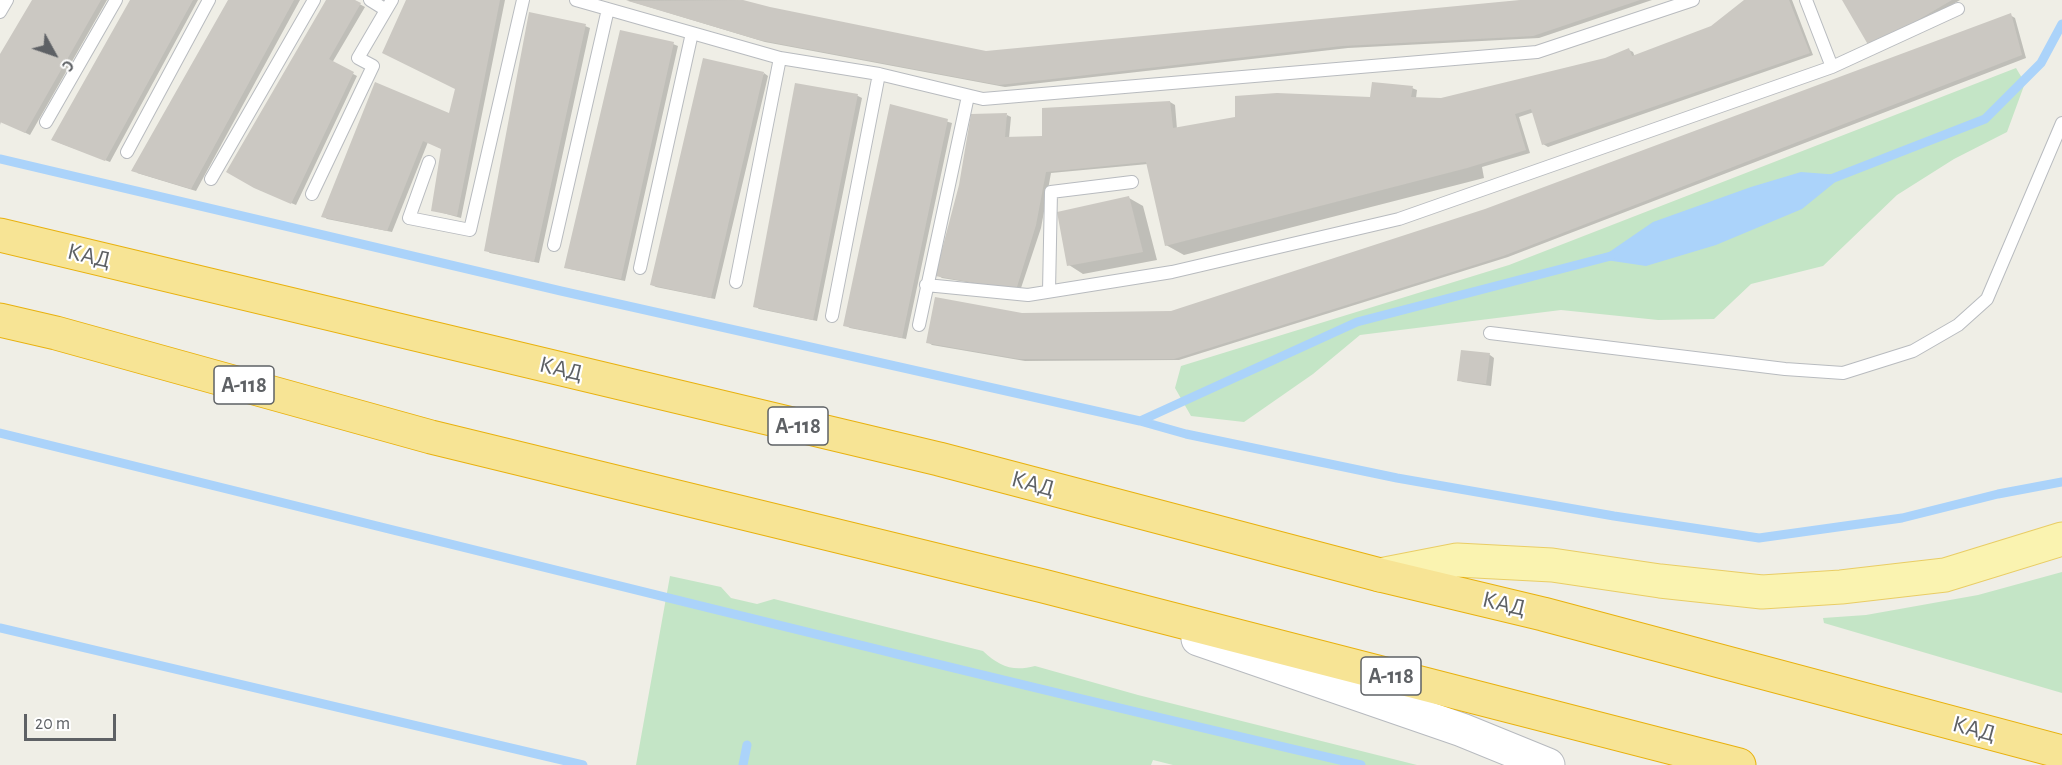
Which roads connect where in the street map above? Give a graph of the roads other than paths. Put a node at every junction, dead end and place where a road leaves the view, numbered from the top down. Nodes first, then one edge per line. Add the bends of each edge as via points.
1 (7, 0) edge
2 (116, 0) edge
3 (209, 0) edge
4 (314, 0) edge
5 (370, 0) edge
6 (523, 0) edge
7 (576, 0) edge
8 (1693, 0) edge
9 (1806, 0) edge
10 (389, 5) edge
11 (608, 9) junction
12 (1958, 9) dead end
13 (0, 12) edge
14 (692, 33) junction
15 (780, 58) junction
16 (1832, 67) junction
17 (879, 74) junction
18 (968, 96) junction
19 (46, 122) dead end
20 (2062, 123) edge
21 (127, 152) dead end
22 (429, 162) dead end
23 (211, 179) dead end
24 (1132, 182) dead end
25 (312, 194) dead end
26 (0, 235) edge
27 (554, 245) dead end
28 (640, 268) dead end
29 (736, 282) dead end
30 (926, 285) junction
31 (1050, 291) junction
32 (832, 316) dead end
33 (0, 320) edge
34 (918, 325) dead end
35 (1490, 333) dead end
36 (2062, 539) edge
37 (1380, 575) junction
38 (1043, 586) junction
39 (2062, 752) edge
40 (1548, 765) edge
41 (1739, 765) edge

1 - 13 lane
2 - 19 lane
3 - 21 lane
4 - 23 lane
5 - 10 lane
6 - 22 lane via 470,230 409,218
7 - 11 lane
8 - 18 lane via 1537,52 983,99
9 - 16 lane
10 - 25 lane via 358,58 373,66
11 - 14 lane
11 - 27 lane
12 - 16 lane
14 - 15 lane
14 - 28 lane
15 - 17 lane
15 - 29 lane
16 - 31 lane via 1398,219 1172,272
17 - 18 lane
17 - 32 lane
18 - 30 lane
20 - 35 lane via 1987,299 1958,325 1913,351 1843,373
24 - 31 lane via 1052,192
26 - 37 highway, КАД / А-118 via 939,459
30 - 31 lane via 1028,295
30 - 34 lane
33 - 38 highway, А-118 via 431,437
36 - 37 main road via 1945,575 1762,592 1660,582 1552,565 1457,560
37 - 39 highway, КАД / А-118 via 1543,614
38 - 40 main road via 1462,730
38 - 41 highway, А-118

